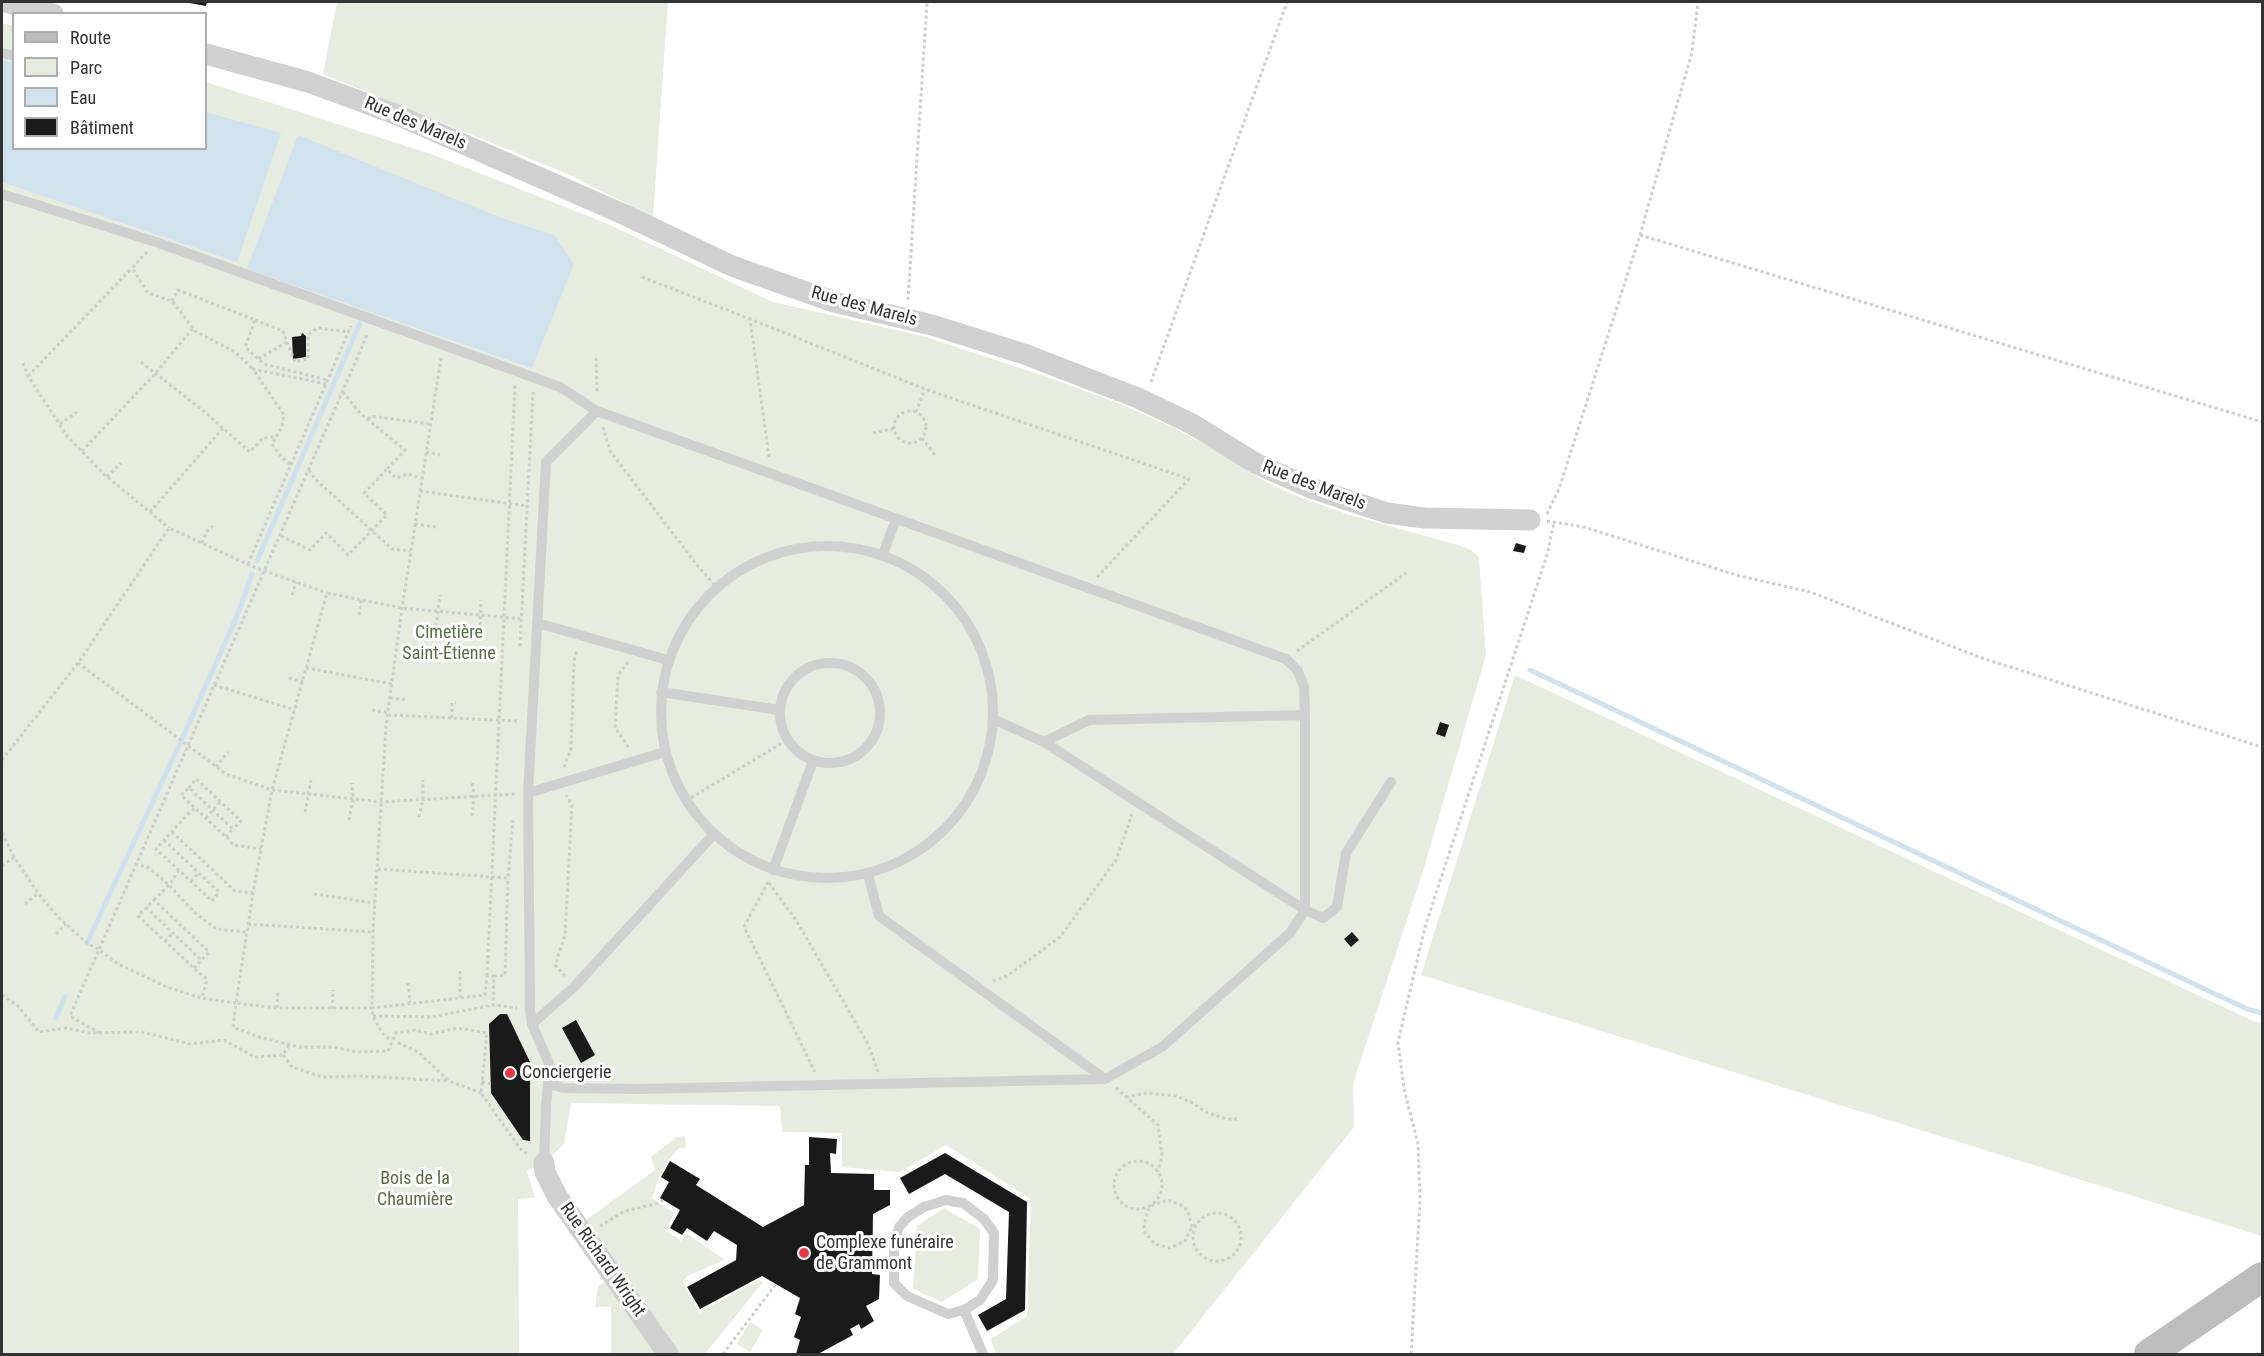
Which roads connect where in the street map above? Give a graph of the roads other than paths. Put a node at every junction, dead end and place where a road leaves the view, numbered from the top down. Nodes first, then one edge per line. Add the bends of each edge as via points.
1 (5, 2) edge
2 (45, 12) edge
3 (207, 54) edge
4 (2, 194) edge
5 (597, 411) junction
6 (896, 519) junction
7 (1530, 519) dead end
8 (883, 554) junction
9 (537, 623) junction
10 (668, 660) junction
11 (661, 692) junction
12 (779, 710) junction
13 (1305, 714) junction
14 (995, 720) junction
15 (1044, 742) junction
16 (665, 752) junction
17 (813, 761) junction
18 (1391, 782) dead end
19 (528, 793) junction
20 (714, 834) junction
21 (774, 870) junction
22 (868, 874) junction
23 (1305, 910) junction
24 (532, 1024) junction
25 (1105, 1079) junction
26 (548, 1083) junction
27 (544, 1162) joint
28 (2262, 1277) edge
29 (2262, 1297) edge
30 (964, 1310) junction
31 (668, 1354) edge
32 (983, 1354) edge
33 (2149, 1354) edge
34 (2169, 1354) edge

1 - 2 street
3 - 7 street, Rue des Marels via 308,82 395,114 732,266 834,302 932,325 1024,354 1142,400 1192,424 1257,464 1347,501 1387,513 1424,518
4 - 5 lane via 156,242 560,387
5 - 6 lane
5 - 9 lane via 546,462
6 - 8 lane
6 - 13 lane via 1286,659 1299,670
8 - 10 lane via 831,545 778,552 730,576 717,588 692,613
8 - 14 lane via 930,579 967,619 989,667
9 - 10 lane
9 - 19 lane
10 - 11 lane
11 - 12 lane
11 - 16 lane
12 - 17 lane via 787,740
12 - 17 lane via 789,683 811,666 838,663 852,667 872,686 881,712 874,739 865,750 847,760 826,764
13 - 15 lane via 1089,720
13 - 23 lane
14 - 15 lane
14 - 22 lane via 984,772 957,818 917,853
15 - 23 lane
16 - 19 lane
16 - 20 lane via 686,801
17 - 21 lane
18 - 23 lane via 1346,853 1337,907 1323,918
19 - 24 lane
20 - 21 lane via 742,855
20 - 24 lane via 574,987
21 - 22 lane via 821,879
22 - 25 lane via 879,916
23 - 25 lane via 1290,933 1162,1047
24 - 26 lane via 550,1066
25 - 26 lane via 639,1089 564,1088
26 - 27 lane
27 - 31 street, Rue Richard Wright via 557,1196
28 - 33 street
29 - 34 street
30 - 30 lane via 948,1314 932,1309 907,1296 894,1283 894,1242 899,1227 924,1207 946,1200 963,1203 984,1219 994,1233 993,1280 980,1299
30 - 32 lane

